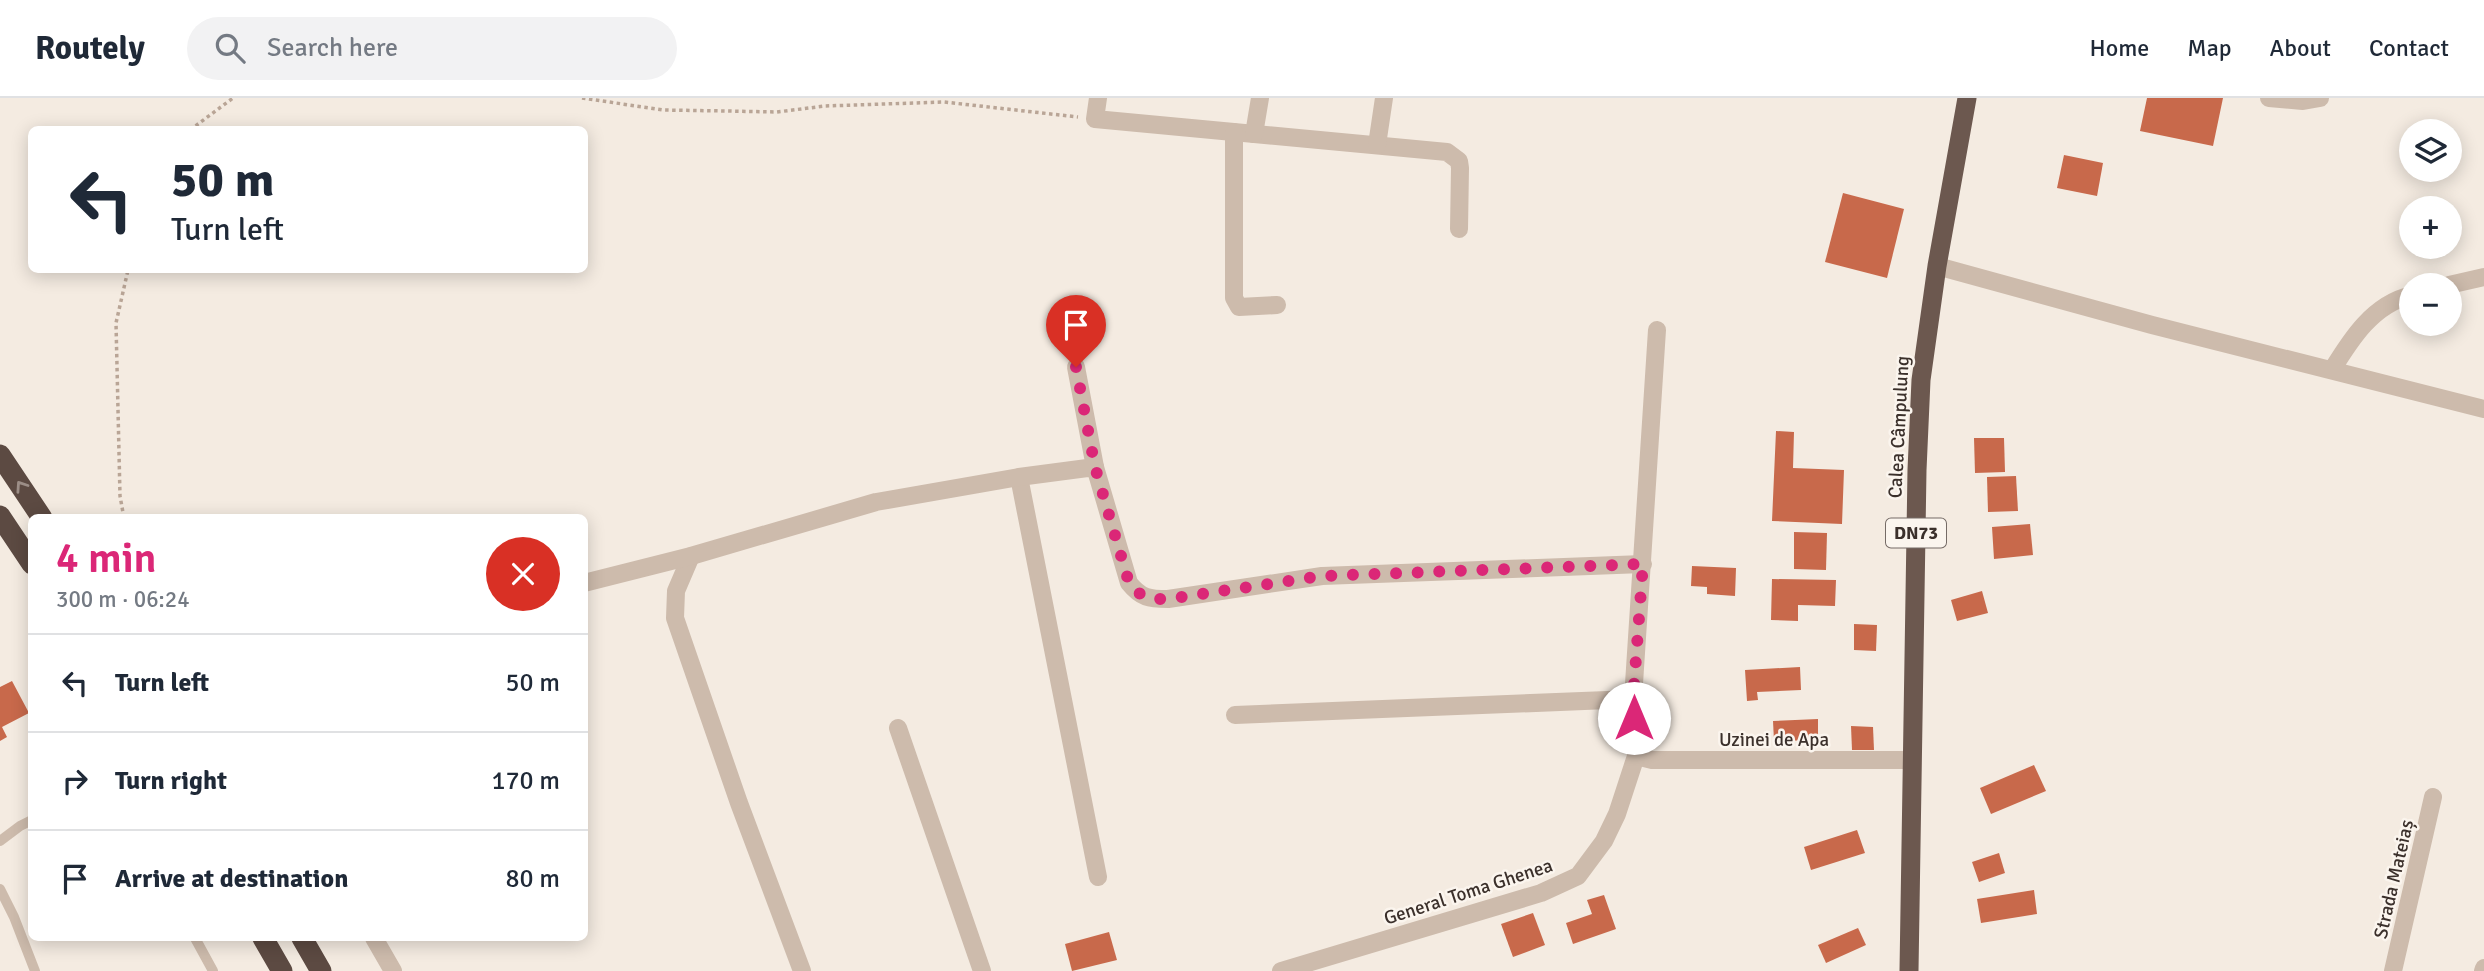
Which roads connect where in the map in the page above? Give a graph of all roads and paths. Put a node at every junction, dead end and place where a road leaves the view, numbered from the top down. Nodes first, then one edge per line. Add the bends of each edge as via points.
1 (233, 98) edge
2 (582, 98) edge
3 (1098, 98) edge
4 (1260, 98) edge
5 (1384, 98) edge
6 (1967, 98) edge
7 (2269, 98) edge
8 (2320, 98) edge
9 (1096, 119) junction
10 (195, 126) edge
11 (1234, 132) junction
12 (1254, 134) junction
13 (1377, 145) junction
14 (1460, 229) dead end
15 (1937, 266) junction
16 (127, 273) edge
17 (2484, 276) edge
18 (2462, 282) edge
19 (2399, 299) edge
20 (1277, 305) dead end
21 (1657, 330) dead end
22 (1076, 367) dead end
23 (2332, 370) junction
24 (2484, 410) edge
25 (0, 454) edge
26 (1095, 467) junction
27 (1020, 477) junction
28 (39, 514) edge
29 (123, 514) edge
30 (0, 516) edge
31 (691, 556) junction
32 (28, 558) edge
33 (1643, 564) junction
34 (588, 582) edge
35 (1633, 699) junction
36 (1235, 715) dead end
37 (898, 728) dead end
38 (1636, 756) junction
39 (1912, 760) junction
40 (2432, 797) dead end
41 (28, 822) edge
42 (0, 841) edge
43 (1098, 877) dead end
44 (0, 889) edge
45 (197, 941) edge
46 (265, 941) edge
47 (304, 941) edge
48 (376, 941) edge
49 (35, 971) edge
50 (213, 971) edge
51 (282, 971) edge
52 (321, 971) edge
53 (393, 971) edge
54 (802, 971) edge
55 (982, 971) edge
56 (1281, 971) edge
57 (1909, 971) edge
58 (2393, 971) edge

1 - 10 path
2 - 9 path via 663,110 777,112 944,102
3 - 9 street
4 - 12 street
5 - 13 street
6 - 15 highway, Calea Câmpulung / DN73
7 - 8 street
9 - 11 street
11 - 12 street
11 - 20 street via 1234,298 1239,307
12 - 13 street
13 - 14 street via 1454,155 1460,168
15 - 23 street
15 - 39 highway, Calea Câmpulung / DN73 via 1919,419
16 - 29 path via 116,323
17 - 18 street
19 - 23 street via 2352,336
21 - 33 street
22 - 26 street
23 - 24 street
28 -> 25 highway
26 - 27 street
26 - 33 street via 1129,583 1147,599 1322,576
27 - 31 street via 876,502
27 - 43 street
30 - 32 highway
31 - 34 street
31 - 54 street via 676,591 675,618
33 - 35 street
35 - 36 street
35 - 38 street
37 - 55 street
38 - 39 street, Uzinei de Apa via 1652,760
38 - 56 street, General Toma Ghenea via 1618,814 1578,876 1541,893
39 - 57 highway, Calea Câmpulung / DN73
40 - 58 street, Strada Mateiaș
41 - 42 lane
44 - 49 lane
45 - 50 lane
46 - 51 highway
47 - 52 highway
48 - 53 street

